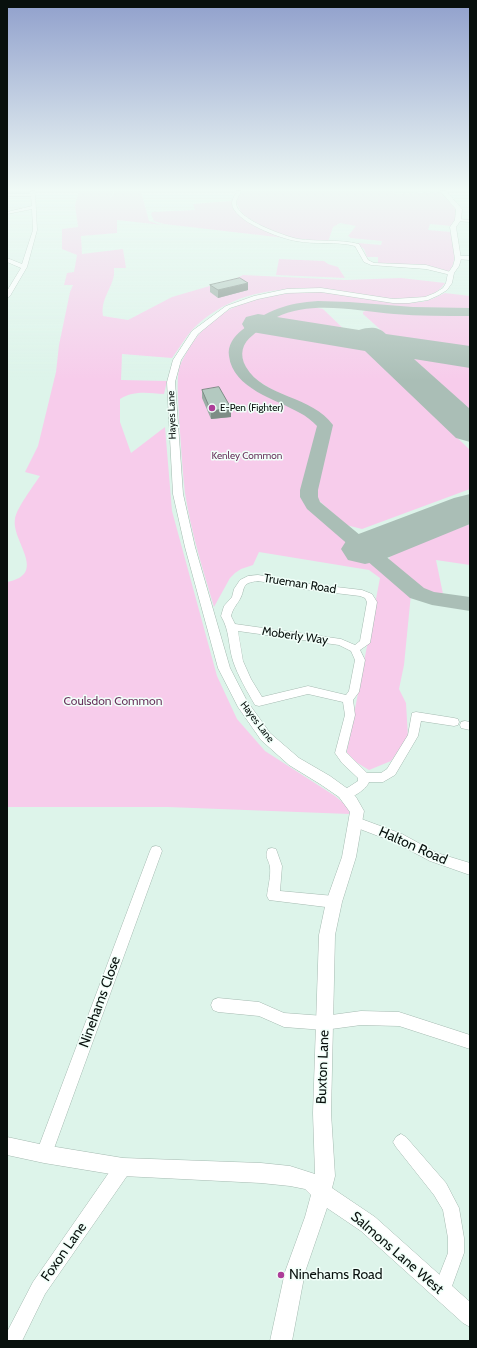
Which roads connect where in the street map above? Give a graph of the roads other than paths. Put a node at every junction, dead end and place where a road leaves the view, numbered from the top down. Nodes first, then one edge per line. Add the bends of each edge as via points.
1 (28, 254) edge
2 (362, 254) edge
3 (457, 254) edge
4 (458, 258) junction
5 (470, 258) edge
6 (7, 260) edge
7 (24, 267) junction
8 (451, 273) junction
9 (7, 296) edge
10 (233, 628) junction
11 (355, 648) junction
12 (348, 699) junction
13 (463, 724) edge
14 (364, 778) junction
15 (345, 795) junction
16 (356, 822) junction
17 (156, 851) dead end
18 (272, 853) dead end
19 (470, 869) edge
20 (334, 902) junction
21 (218, 1005) dead end
22 (324, 1023) junction
23 (470, 1042) edge
24 (401, 1142) dead end
25 (7, 1146) edge
26 (44, 1154) junction
27 (123, 1167) junction
28 (322, 1193) junction
29 (442, 1291) junction
30 (470, 1316) edge
31 (12, 1341) edge
32 (281, 1341) edge

1 - 7 street
2 - 8 street via 366,261 373,264 426,267
3 - 4 street
4 - 5 street
4 - 8 street, Hayes Lane
6 - 7 street
7 - 9 street
8 - 15 street, Hayes Lane via 445,289 419,300 393,301 338,292 303,290 271,293 242,301 217,314 195,333 177,360 171,382 172,422 181,513 224,668 250,716 273,745
10 - 11 street, Moberly Way via 341,642
10 - 11 street, Trueman Road via 226,616 228,606 236,598 240,586 248,579 258,578 362,593 369,596 372,602 365,643
10 - 12 street via 236,655 246,680 259,702 308,690
11 - 12 street via 360,660 354,692
12 - 14 street via 350,716 340,753
13 - 14 street via 416,716 413,736 391,772 384,777
14 - 15 street via 363,784
15 - 16 street, Buxton Lane via 358,811
16 - 19 street, Halton Road via 398,838 434,857
16 - 20 street, Buxton Lane via 349,857
17 - 26 street, Ninehams Close
18 - 20 street via 276,866 273,896
20 - 22 street, Buxton Lane via 326,934
21 - 22 street via 259,1009 284,1020
22 - 23 street via 361,1018 399,1019
22 - 28 street, Buxton Lane via 322,1113 325,1176
24 - 29 street via 440,1189 451,1208 456,1253
25 - 26 street
26 - 27 street
27 - 28 street via 290,1176 310,1181
27 - 31 street, Foxon Lane via 39,1288
28 - 29 street, Salmons Lane West via 368,1224
28 - 32 street, Buxton Lane via 295,1272
29 - 30 street, Salmons Lane West

